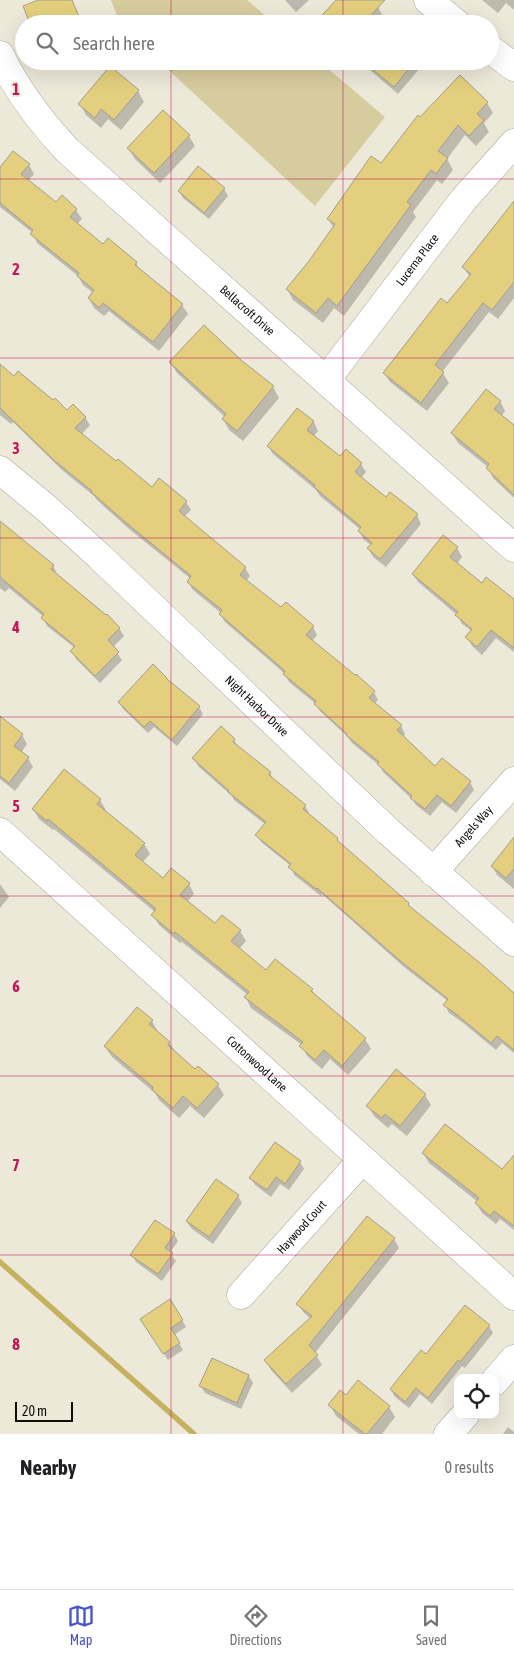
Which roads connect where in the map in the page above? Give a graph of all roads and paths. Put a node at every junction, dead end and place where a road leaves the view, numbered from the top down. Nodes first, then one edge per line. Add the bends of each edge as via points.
1 (428, 0) edge
2 (446, 15) edge
3 (0, 55) edge
4 (499, 56) edge
5 (514, 67) edge
6 (514, 143) edge
7 (326, 380) junction
8 (0, 470) edge
9 (514, 548) edge
10 (514, 781) edge
11 (0, 832) edge
12 (433, 872) junction
13 (514, 942) edge
14 (362, 1160) junction
15 (241, 1295) dead end
16 (514, 1296) edge
17 (514, 1359) edge
18 (499, 1376) edge
19 (461, 1419) edge
20 (448, 1434) edge

1 - 2 street
3 - 7 street, Bellacroft Drive via 22,96 67,150
4 - 5 street
6 - 7 street, Lucerna Place via 464,199
7 - 9 street, Bellacroft Drive
8 - 12 street, Night Harbor Drive via 99,556 335,783
10 - 12 street, Angels Way
11 - 14 street, Cottonwood Lane
12 - 13 street, Night Harbor Drive
14 - 15 street, Haywood Court
14 - 16 street, Cottonwood Lane
17 - 18 street
19 - 20 street

